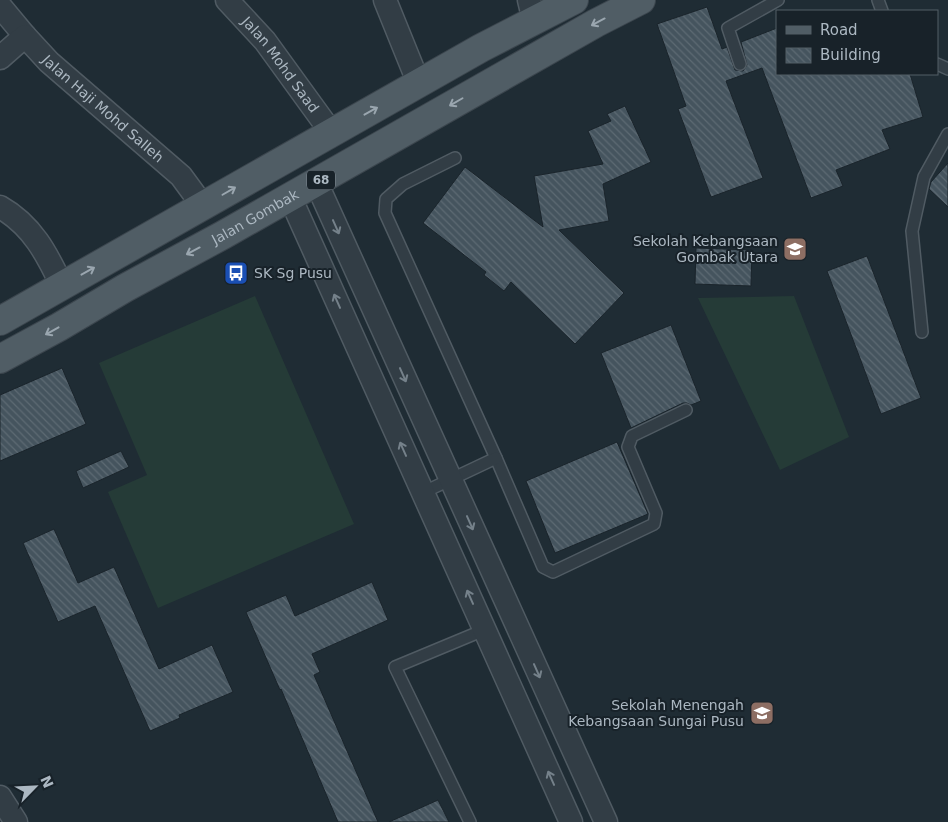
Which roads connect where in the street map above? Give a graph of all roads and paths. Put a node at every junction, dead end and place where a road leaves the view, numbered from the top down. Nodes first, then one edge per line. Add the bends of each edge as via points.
1 (385, 0) edge
2 (574, 0) edge
3 (641, 0) edge
4 (778, 0) edge
5 (234, 3) edge
6 (0, 6) edge
7 (531, 10) edge
8 (25, 36) junction
9 (0, 58) edge
10 (740, 64) dead end
11 (419, 84) junction
12 (331, 132) junction
13 (948, 134) edge
14 (454, 158) dead end
15 (316, 182) junction
16 (290, 196) junction
17 (203, 206) junction
18 (0, 207) edge
19 (62, 286) junction
20 (0, 321) edge
21 (922, 332) dead end
22 (0, 359) edge
23 (686, 410) dead end
24 (496, 458) junction
25 (450, 480) junction
26 (422, 492) junction
27 (484, 630) junction
28 (0, 797) edge
29 (16, 822) edge
30 (470, 822) edge
31 (571, 822) edge
32 (606, 822) edge

1 - 11 street
2 - 7 main road
3 -> 15 main road, Jalan Gombak / 68
4 - 10 lane via 728,28
5 - 12 street, Jalan Mohd Saad
6 - 8 street, Jalan Haji Mohd Salleh
7 - 11 main road via 481,48
8 - 9 street
8 - 17 street, Jalan Haji Mohd Salleh via 50,62 181,176
12 -> 11 main road
17 -> 12 main road
13 - 21 lane via 924,177 912,231
14 - 24 lane via 403,184 386,199 385,213
15 - 16 main road, Jalan Gombak / 68
15 -> 25 street
16 -> 22 main road, Jalan Gombak / 68
26 -> 16 street
19 -> 17 main road
18 - 19 street via 26,227 48,256
19 - 20 main road
23 - 24 lane via 632,436 628,447 656,513 654,524 553,572 543,567
24 - 25 lane
25 - 26 lane
25 -> 32 street
27 -> 26 street
27 - 30 lane via 395,667
31 -> 27 street
28 - 29 street

